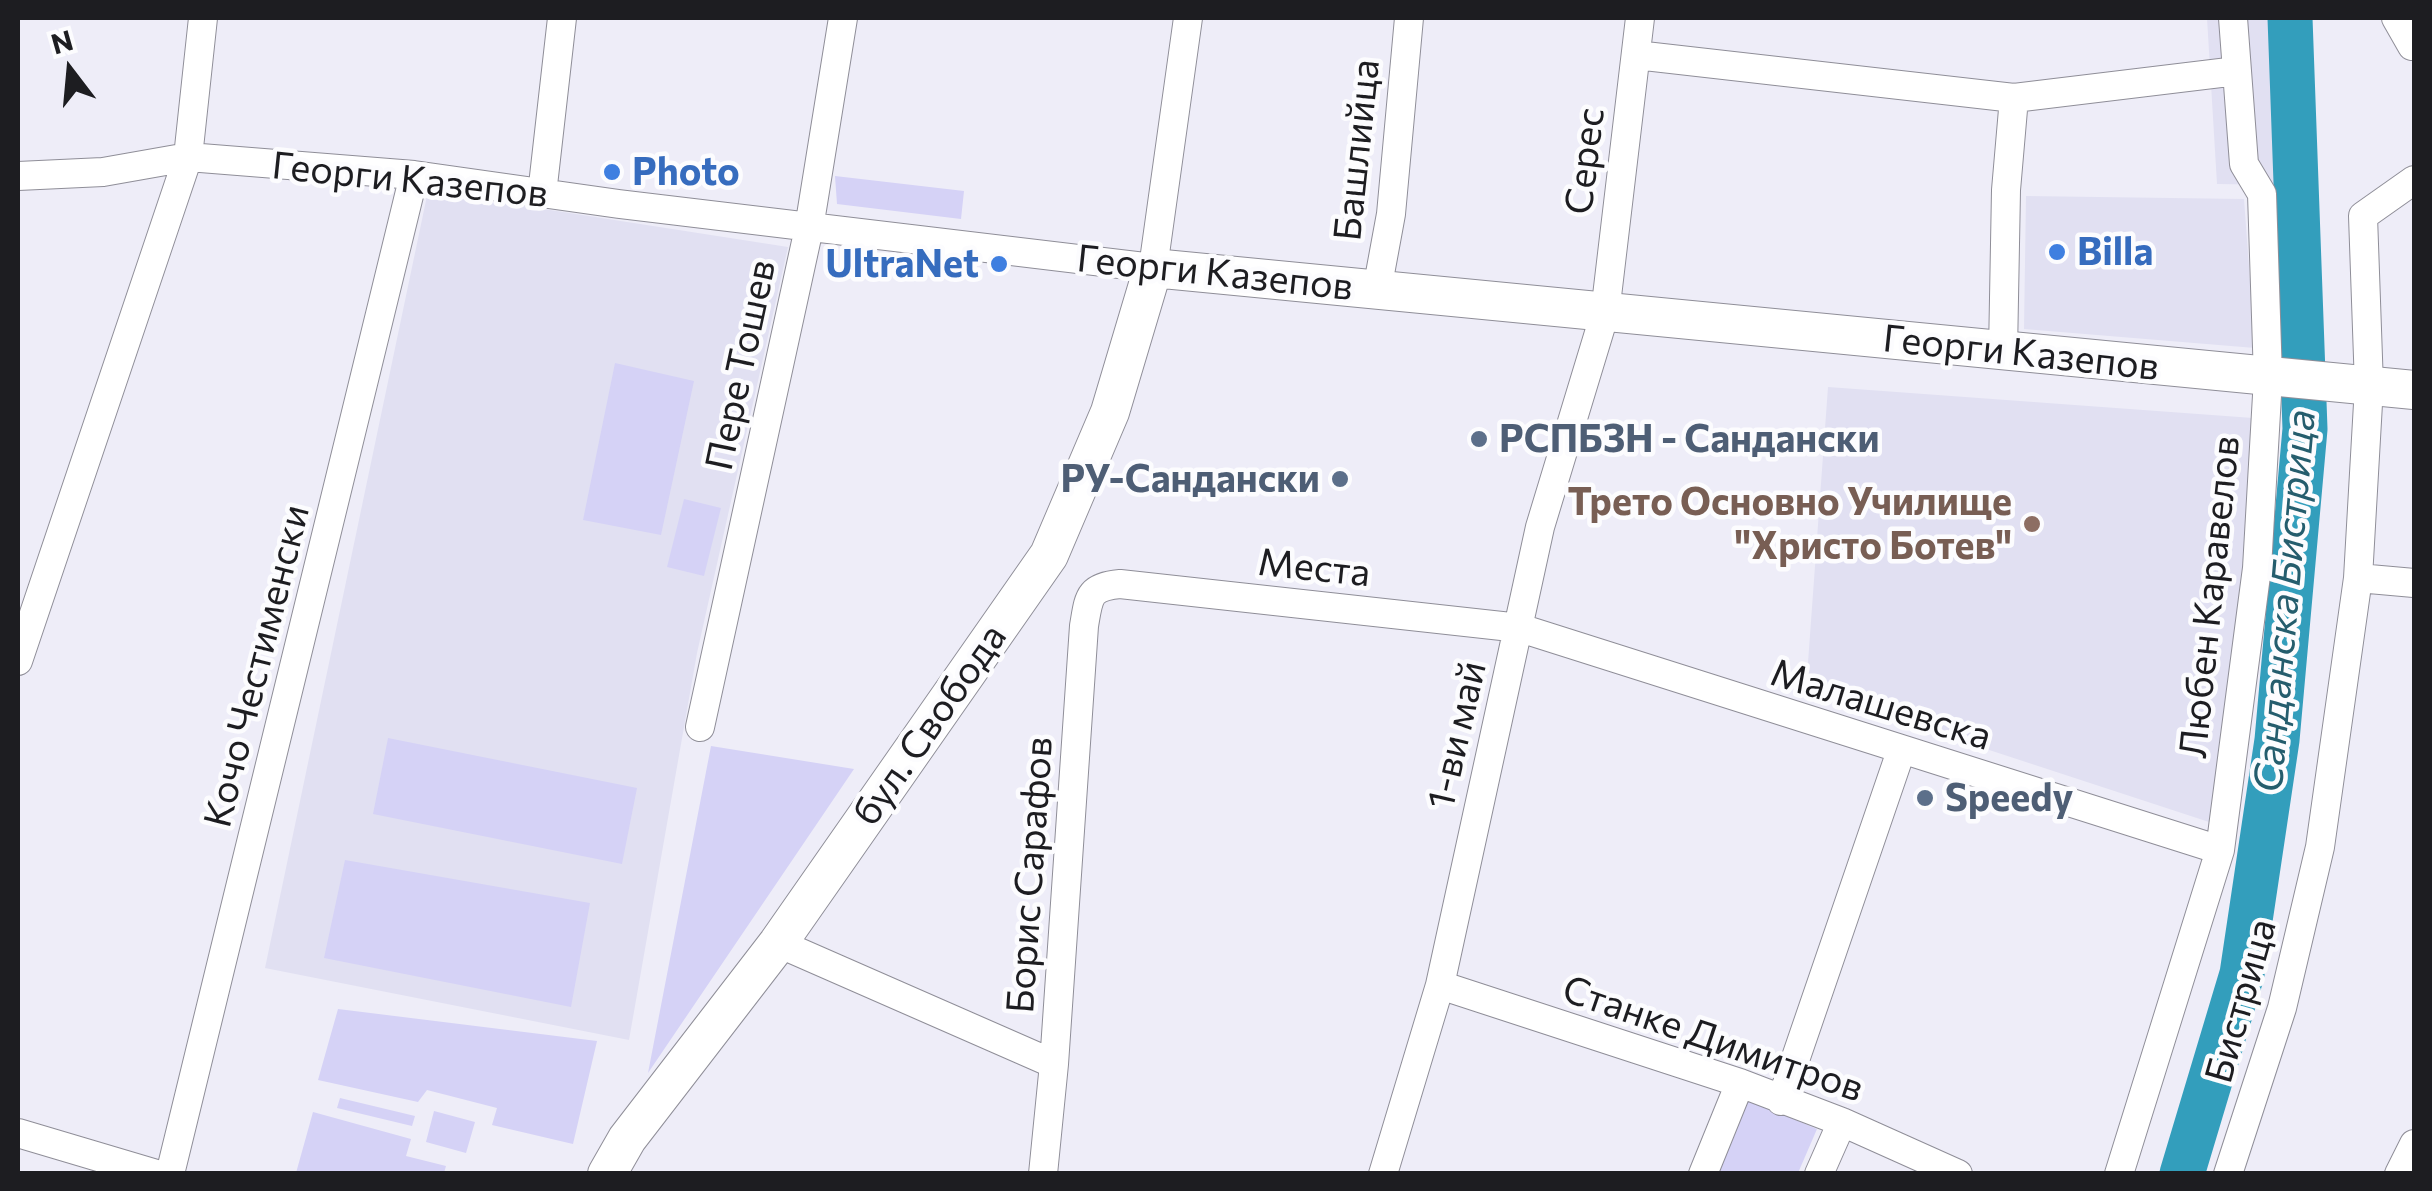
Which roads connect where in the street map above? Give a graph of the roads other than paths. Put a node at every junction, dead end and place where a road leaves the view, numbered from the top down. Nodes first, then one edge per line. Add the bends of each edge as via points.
1 (203, 18) edge
2 (562, 18) edge
3 (843, 18) edge
4 (1188, 18) edge
5 (1409, 18) edge
6 (1640, 18) edge
7 (2233, 18) edge
8 (2396, 18) edge
9 (2412, 46) dead end
10 (1636, 55) junction
11 (2236, 71) junction
12 (2014, 98) junction
13 (188, 157) junction
14 (414, 175) junction
15 (18, 176) edge
16 (2414, 180) edge
17 (542, 194) junction
18 (809, 228) junction
19 (1153, 268) junction
20 (1378, 290) junction
21 (1605, 312) junction
22 (2003, 352) junction
23 (2268, 378) junction
24 (2359, 386) junction
25 (2414, 390) edge
26 (2358, 578) junction
27 (2414, 584) edge
28 (1100, 586) joint
29 (1520, 628) junction
30 (18, 660) edge
31 (700, 727) dead end
32 (1901, 751) junction
33 (2220, 850) junction
34 (778, 943) junction
35 (1440, 984) junction
36 (1054, 1064) junction
37 (1740, 1084) junction
38 (1781, 1101) junction
39 (1842, 1122) junction
40 (18, 1133) edge
41 (2414, 1144) edge
42 (629, 1156) edge
43 (156, 1174) edge
44 (170, 1174) edge
45 (607, 1174) edge
46 (1043, 1174) edge
47 (1383, 1174) edge
48 (1703, 1174) edge
49 (1818, 1174) edge
50 (1958, 1174) edge
51 (2120, 1174) edge
52 (2228, 1174) edge
53 (2400, 1174) edge

1 - 13 street
2 - 17 street
3 - 18 street, Пере Тошев
4 - 19 street
5 - 20 street, Башлийца
6 - 10 street, Серес
7 - 11 street, Любен Каравелов
8 - 9 street
10 - 12 street
10 - 21 street, Серес
11 - 12 street
11 - 23 street, Любен Каравелов via 2244,164 2262,194
12 - 22 street
13 - 14 street, Георги Казепов
13 - 15 street, Георги Казепов via 103,172
13 - 30 street
14 - 17 street, Георги Казепов
14 - 44 street, Кочо Честименски
16 - 24 street, Бистрица via 2363,216
17 - 18 street, Георги Казепов
18 - 19 street, Георги Казепов
18 - 31 street, Пере Тошев
19 - 20 street, Георги Казепов
19 - 34 street, бул. Свобода via 1110,412 1049,555
20 - 21 street, Георги Казепов
21 - 22 street, Георги Казепов
21 - 29 street, 1-ви май via 1540,528
22 - 23 street, Георги Казепов
23 - 24 street, Георги Казепов
23 - 33 street, Любен Каравелов via 2258,568
24 - 25 street, Георги Казепов
24 - 26 street, Бистрица
26 - 27 street
26 - 52 street, Бистрица via 2320,847 2282,1008
28 - 29 street, Места
28 - 36 street, Борис Сарафов via 1088,598 1084,626
29 - 32 street, Малашевска
29 - 35 street, 1-ви май
32 - 33 street, Малашевска
32 - 38 street
33 - 51 street, Любен Каравелов
34 - 36 street
34 - 42 street, бул. Свобода
35 - 37 street, Станке Димитров
35 - 47 street, 1-ви май
36 - 46 street, Борис Сарафов
37 - 38 street, Станке Димитров
37 - 48 street
38 - 39 street, Станке Димитров
39 - 49 street
39 - 50 street, Станке Димитров
40 - 43 street
41 - 53 street
42 - 45 street, бул. Свобода

